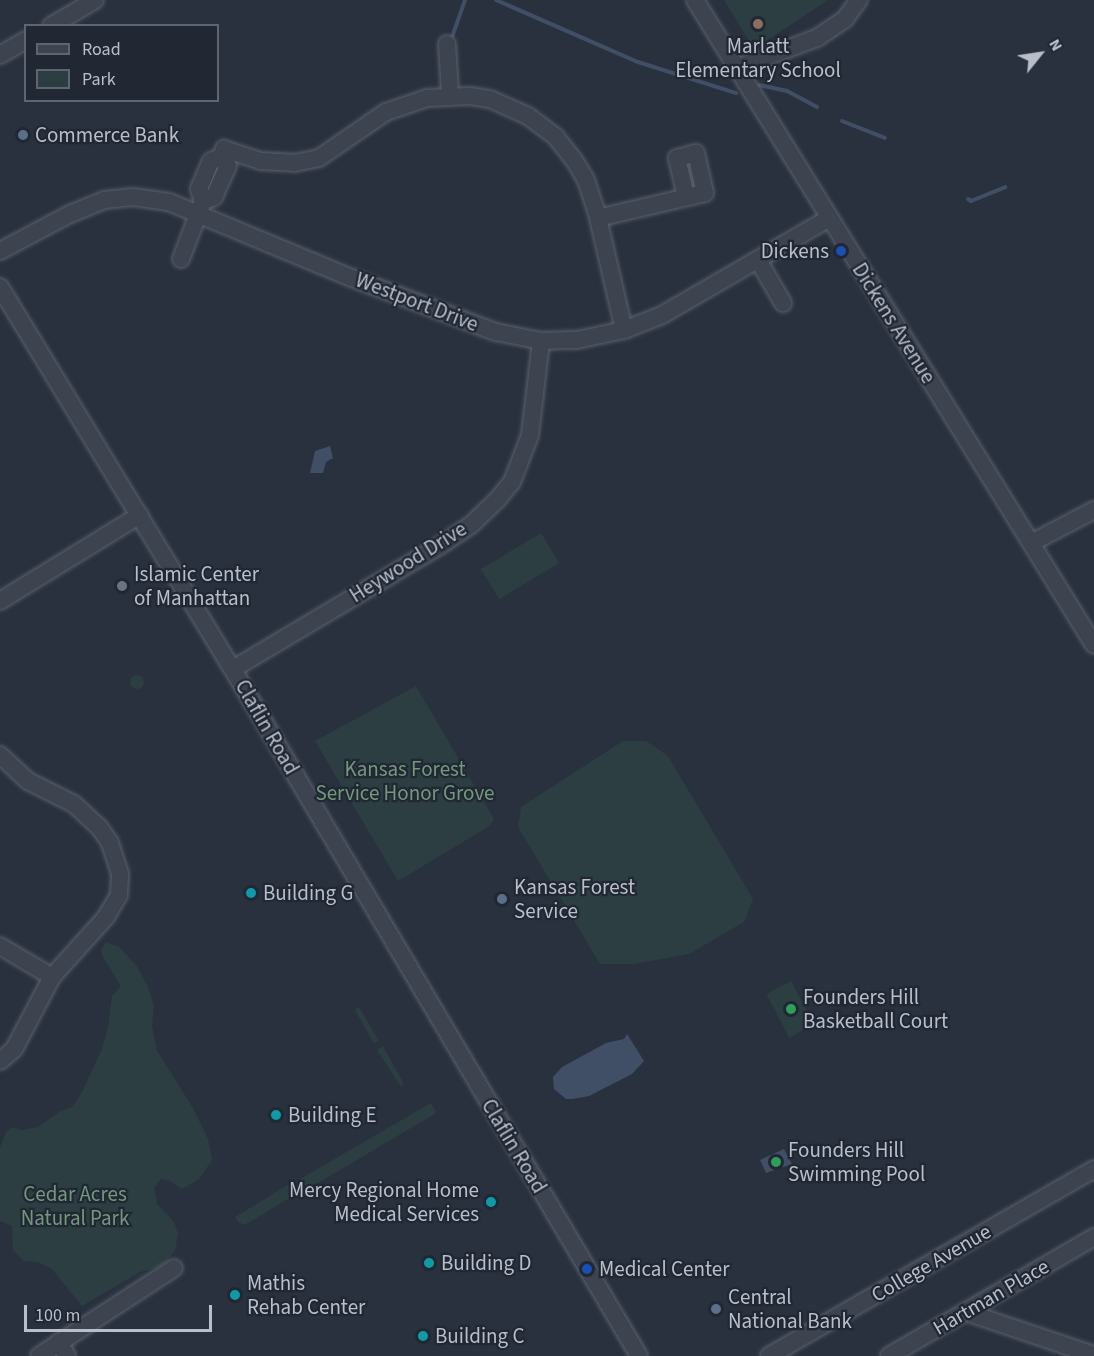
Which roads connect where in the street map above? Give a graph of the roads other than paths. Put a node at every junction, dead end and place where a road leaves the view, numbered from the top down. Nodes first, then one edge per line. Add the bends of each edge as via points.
1 (95, 0) edge
2 (695, 0) edge
3 (859, 0) edge
4 (54, 24) edge
5 (24, 41) edge
6 (447, 44) dead end
7 (0, 55) edge
8 (737, 68) junction
9 (450, 95) junction
10 (686, 196) dead end
11 (201, 208) junction
12 (598, 218) junction
13 (829, 218) junction
14 (0, 250) edge
15 (181, 259) dead end
16 (758, 260) junction
17 (0, 287) edge
18 (783, 303) dead end
19 (624, 330) junction
20 (541, 341) junction
21 (1094, 510) edge
22 (140, 515) junction
23 (1031, 543) junction
24 (0, 601) edge
25 (1094, 645) edge
26 (233, 669) junction
27 (0, 755) edge
28 (0, 946) edge
29 (52, 977) junction
30 (0, 1060) edge
31 (1094, 1169) edge
32 (1094, 1238) edge
33 (174, 1268) dead end
34 (966, 1312) junction
35 (63, 1349) edge
36 (1094, 1355) edge
37 (39, 1356) edge
38 (639, 1356) edge
39 (769, 1356) edge
40 (889, 1356) edge

1 - 4 street
2 - 8 street, Dickens Avenue
3 - 8 street via 845,19 818,38
5 - 7 street
6 - 9 street
8 - 13 street, Dickens Avenue
9 - 11 street via 427,98 386,112 319,158 294,163 260,161 224,149 221,157 211,161 199,189
9 - 12 street via 490,99 512,107 555,136 586,180
10 - 12 street
11 - 14 street, Westport Drive via 133,197 104,200
11 - 15 street
11 - 20 street, Westport Drive via 352,278 496,332
12 - 19 street
13 - 16 street, Westport Drive
13 - 23 street, Dickens Avenue
16 - 18 street
16 - 19 street, Westport Drive via 662,315
17 - 22 street, Claflin Road
19 - 20 street, Westport Drive via 577,340
20 - 26 street, Heywood Drive via 530,435 512,482 498,499 472,524 441,545
21 - 23 street
22 - 24 street
22 - 26 street, Claflin Road
23 - 25 street, Dickens Avenue
26 - 38 street, Claflin Road
27 - 29 street via 28,781 74,804 99,827 115,854 120,874 119,894 86,942
28 - 29 street
29 - 30 street via 14,1049
31 - 39 street, College Avenue
32 - 34 street, Hartman Place
33 - 35 street
34 - 36 street
34 - 40 street, Hartman Place
35 - 37 street

